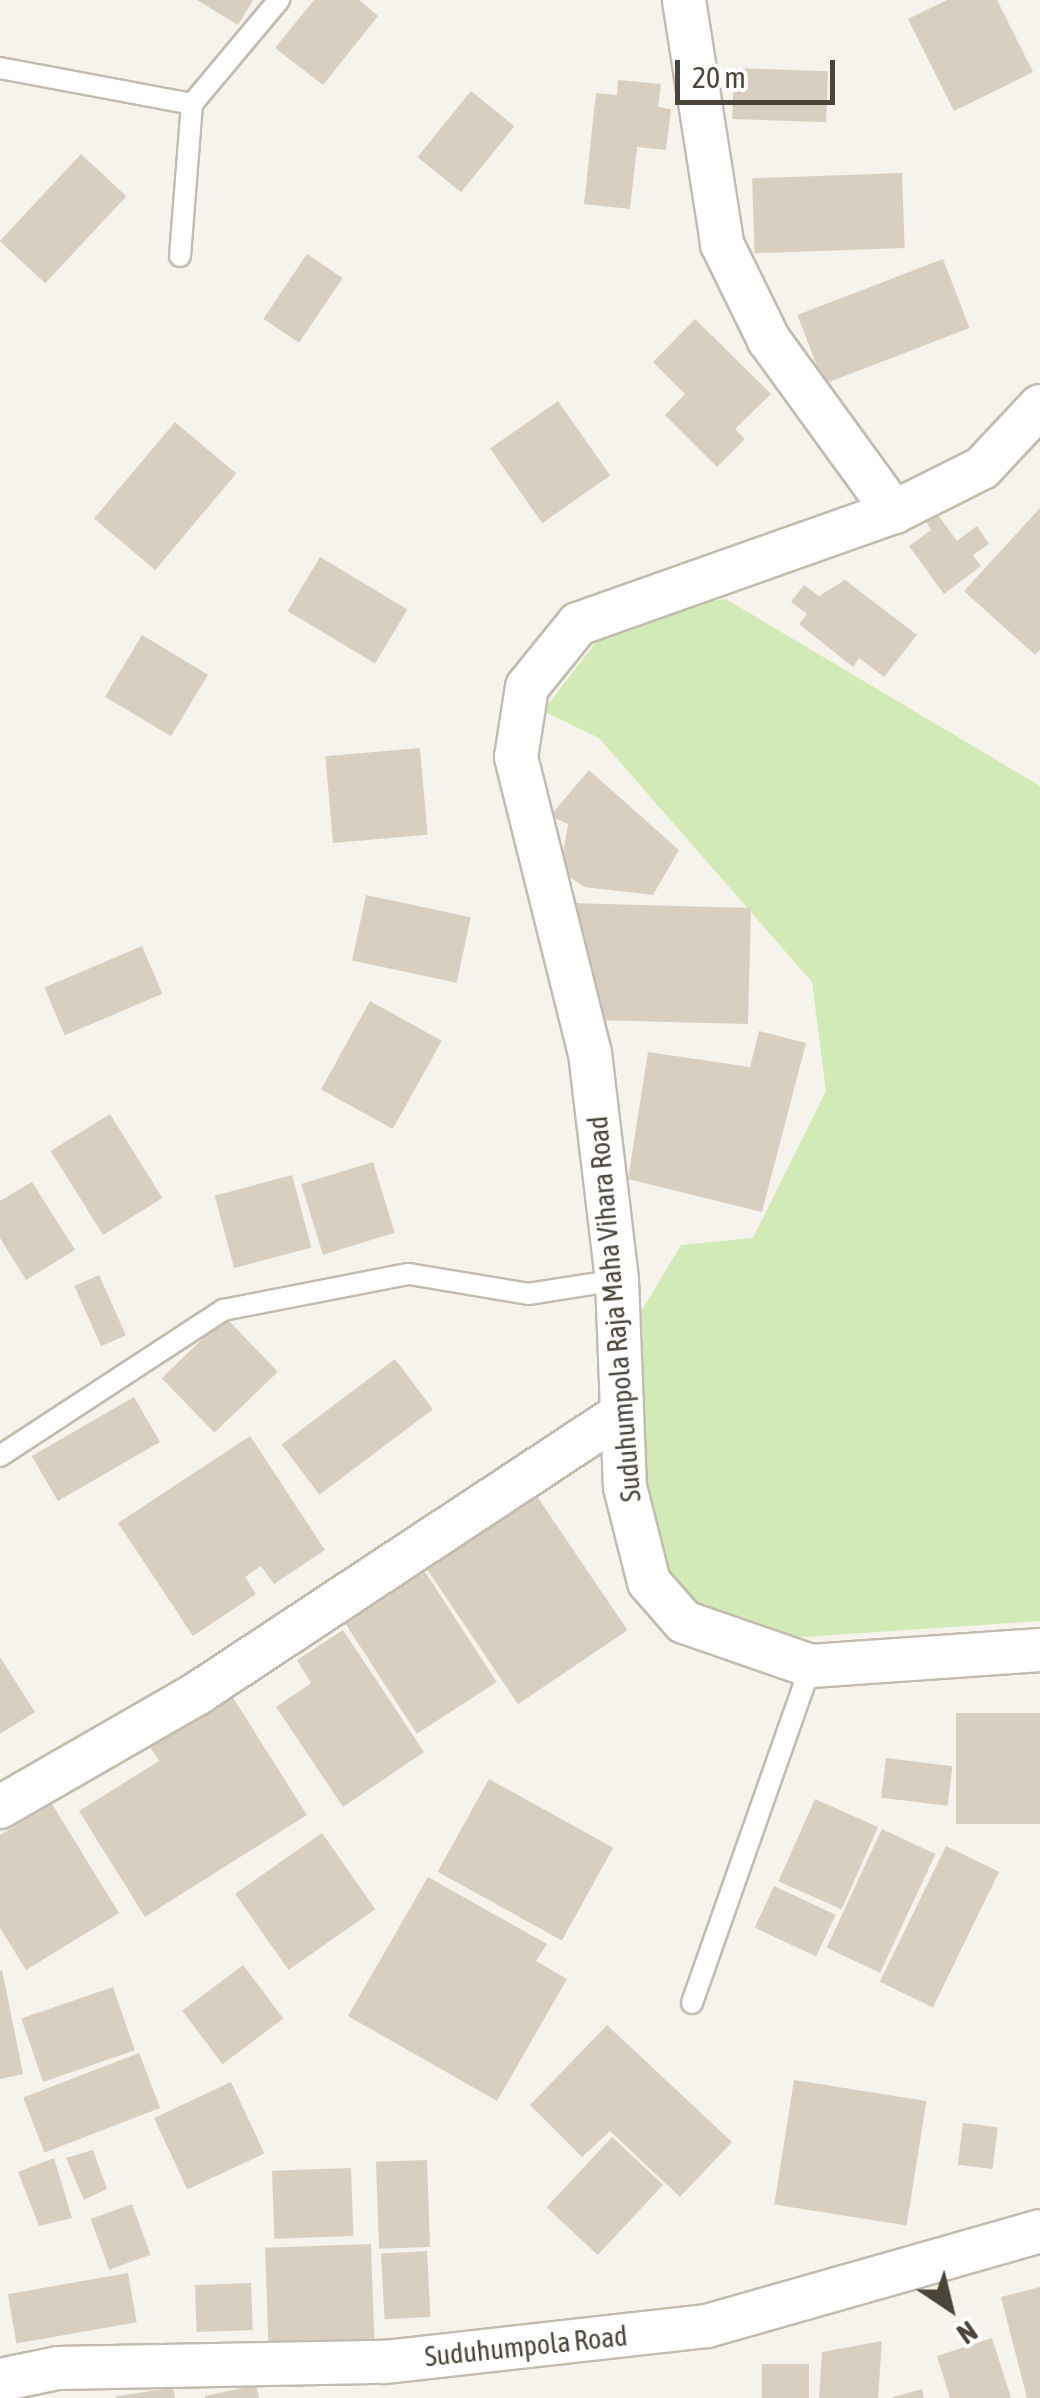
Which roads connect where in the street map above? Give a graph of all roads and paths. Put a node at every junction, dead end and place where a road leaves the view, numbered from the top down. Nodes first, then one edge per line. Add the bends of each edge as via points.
1 (280, 0) edge
2 (684, 0) edge
3 (0, 68) edge
4 (192, 104) junction
5 (180, 256) dead end
6 (1040, 406) edge
7 (894, 512) junction
8 (617, 1280) junction
9 (620, 1414) junction
10 (0, 1456) edge
11 (1040, 1650) edge
12 (811, 1666) junction
13 (0, 1807) edge
14 (692, 2003) dead end
15 (1040, 2231) edge
16 (0, 2380) edge

1 - 4 lane
2 - 7 street via 722,244 770,340
3 - 4 lane
4 - 5 lane
6 - 7 street, Suduhumpola Raja Maha Vihara Road via 982,468
7 - 8 street, Suduhumpola Raja Maha Vihara Road via 578,624 528,686 516,756 590,1053
8 - 9 street, Suduhumpola Raja Maha Vihara Road
8 - 10 lane via 528,1294 409,1274 223,1310
9 - 12 street, Suduhumpola Raja Maha Vihara Road via 626,1487 649,1582 684,1622
9 - 13 street via 198,1692
11 - 12 street, Suduhumpola Raja Maha Vihara Road
12 - 14 lane
15 - 16 street, Suduhumpola Road via 707,2326 385,2362 58,2368

